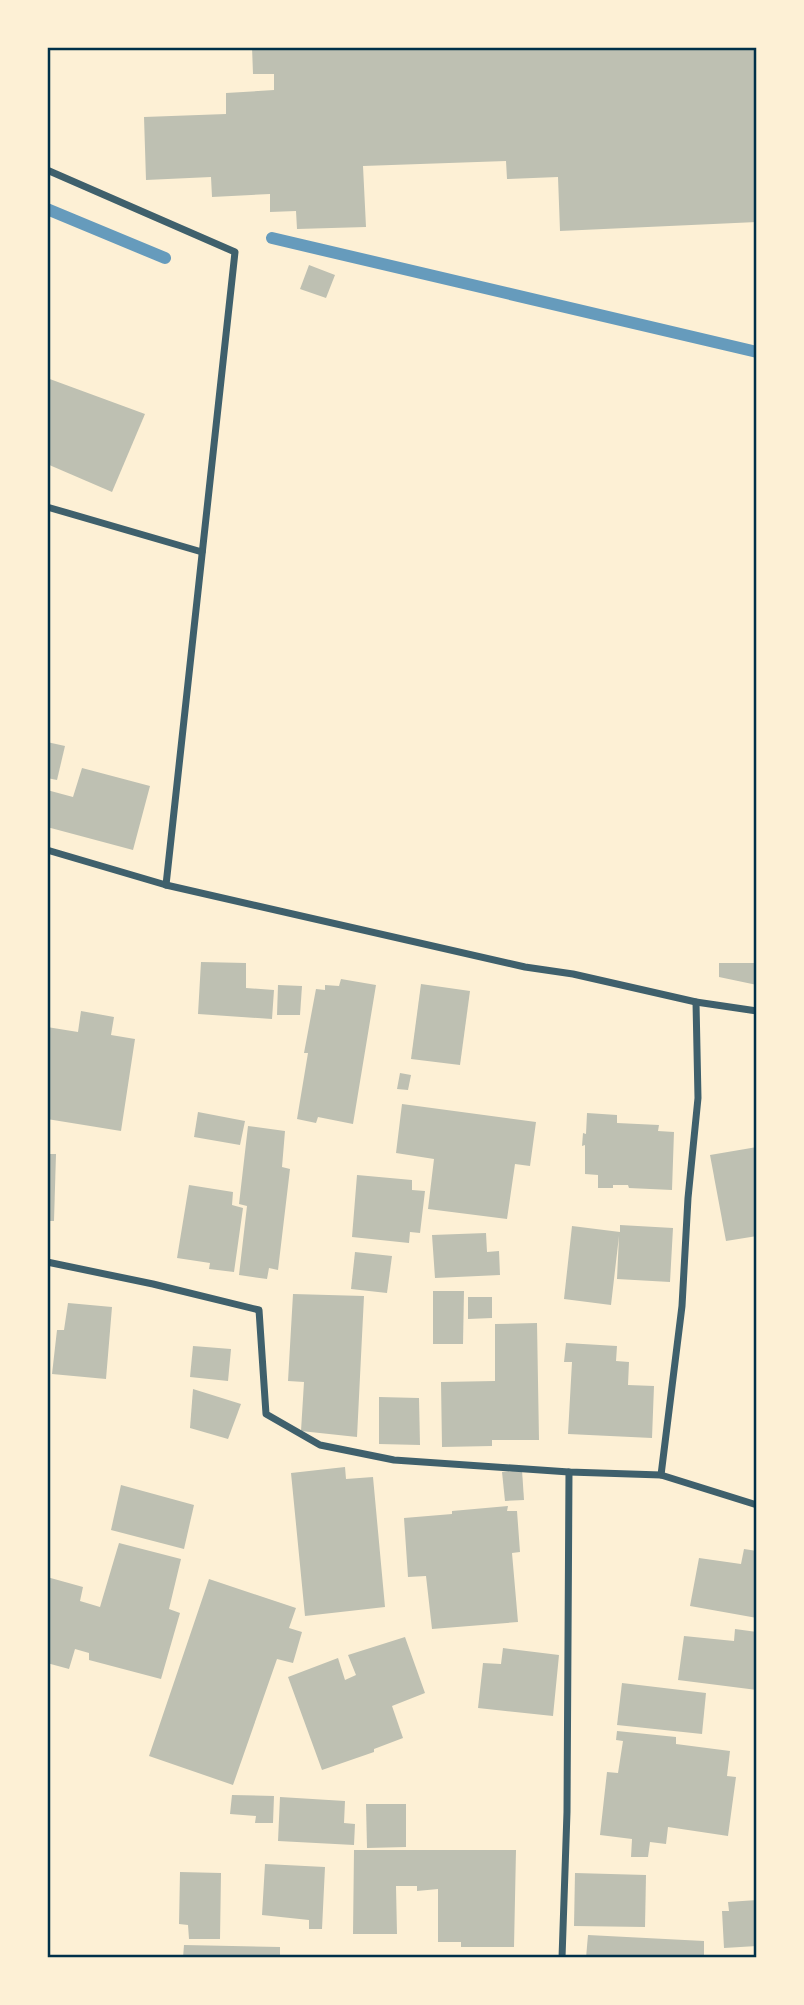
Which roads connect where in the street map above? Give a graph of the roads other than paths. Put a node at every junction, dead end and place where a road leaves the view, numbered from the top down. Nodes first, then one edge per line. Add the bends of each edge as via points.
1 (47, 170) edge
2 (47, 508) edge
3 (202, 552) junction
4 (47, 850) edge
5 (166, 885) junction
6 (696, 1002) junction
7 (757, 1011) edge
8 (47, 1262) edge
9 (569, 1472) junction
10 (661, 1475) junction
11 (757, 1504) edge
12 (562, 1958) edge

1 - 3 street via 235,252
2 - 3 street
3 - 5 street
4 - 5 street
5 - 6 street
6 - 7 street
6 - 10 street via 698,1098 682,1306
8 - 9 street via 259,1310 266,1413 320,1445 394,1460
9 - 10 street
9 - 12 street
10 - 11 street

